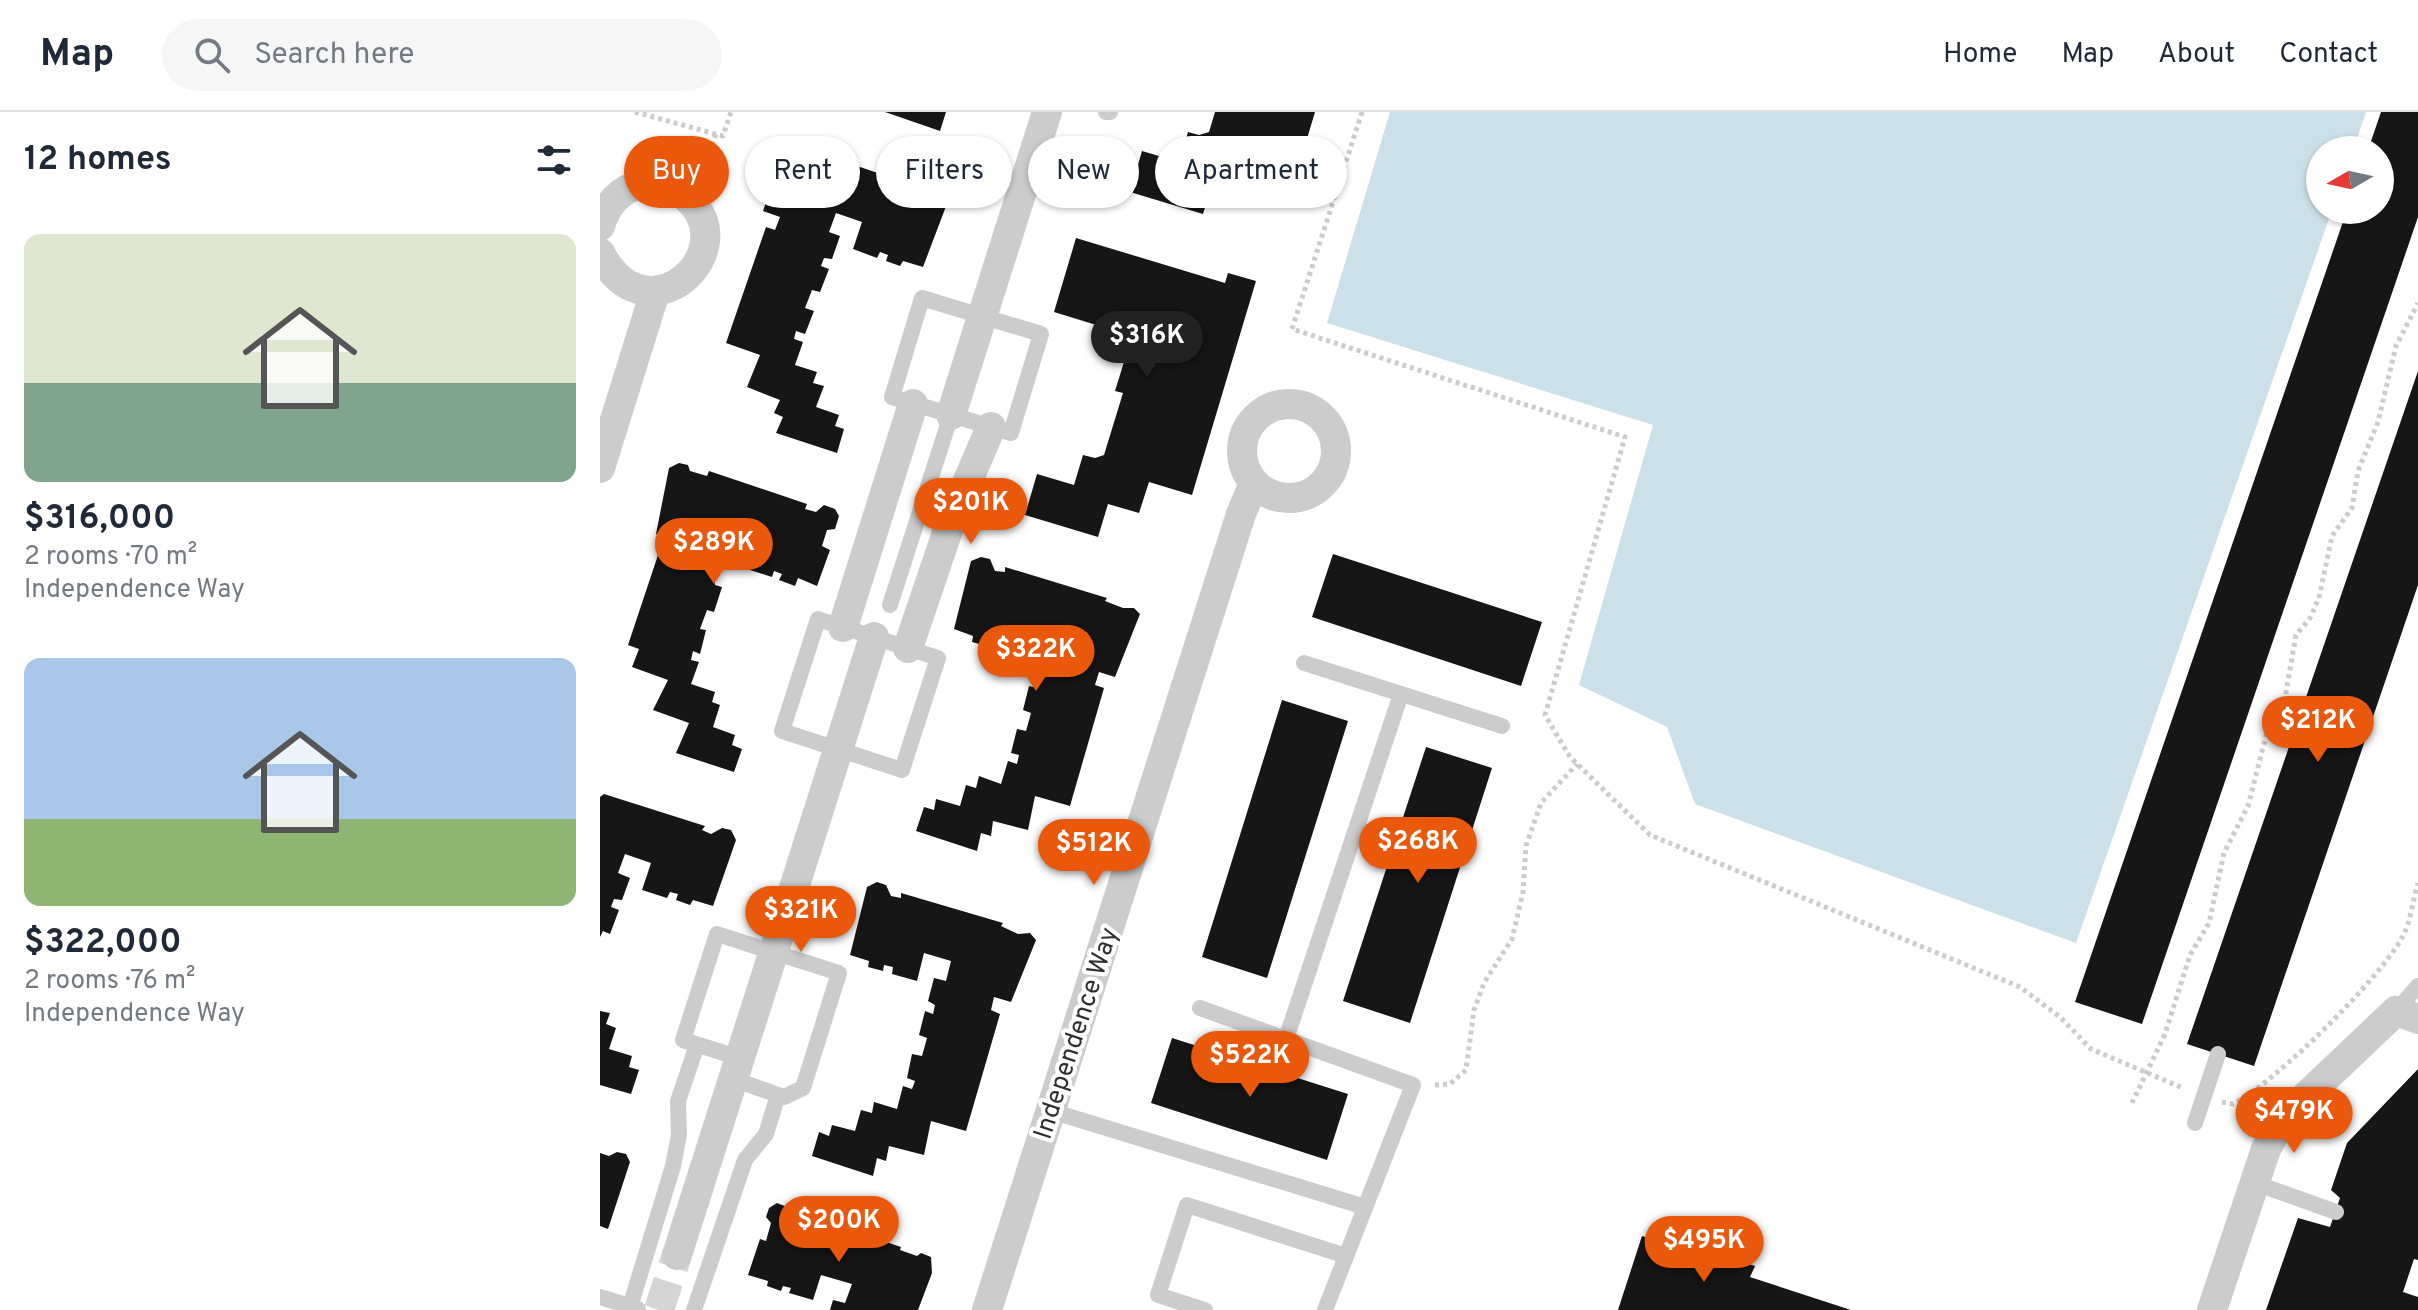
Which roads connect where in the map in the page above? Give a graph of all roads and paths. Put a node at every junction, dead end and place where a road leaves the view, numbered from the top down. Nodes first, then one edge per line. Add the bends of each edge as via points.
1 (635, 112) edge
2 (731, 112) edge
3 (1047, 112) edge
4 (1362, 112) edge
5 (716, 134) joint
6 (624, 192) edge
7 (695, 208) edge
8 (600, 226) edge
9 (600, 253) edge
10 (655, 292) junction
11 (2418, 303) edge
12 (983, 316) junction
13 (913, 404) junction
14 (951, 415) junction
15 (991, 427) junction
16 (600, 468) edge
17 (1254, 483) dead end
18 (890, 605) dead end
19 (843, 627) junction
20 (874, 637) junction
21 (908, 648) junction
22 (1304, 663) dead end
23 (1401, 694) junction
24 (1502, 726) dead end
25 (838, 749) junction
26 (1577, 764) junction
27 (2418, 883) edge
28 (774, 951) junction
29 (2418, 986) edge
30 (1200, 1008) dead end
31 (2407, 1015) edge
32 (1286, 1039) junction
33 (697, 1045) junction
34 (2218, 1054) dead end
35 (736, 1069) junction
36 (2144, 1072) junction
37 (1413, 1085) junction
38 (778, 1095) junction
39 (2204, 1097) junction
40 (2132, 1103) dead end
41 (1051, 1111) junction
42 (2195, 1123) dead end
43 (2255, 1183) junction
44 (1365, 1207) junction
45 (2336, 1212) dead end
46 (677, 1255) tunnel mouth
47 (1346, 1256) junction
48 (600, 1297) edge
49 (634, 1308) edge
50 (694, 1310) edge
51 (987, 1310) edge
52 (1205, 1310) edge
53 (1325, 1310) edge
54 (2212, 1310) edge

1 - 5 path
2 - 5 path via 723,136
3 - 12 street
4 - 26 path via 1292,329 1625,437 1545,715
6 - 8 street via 604,211
7 - 10 street via 704,233 699,264 685,280
9 - 10 street via 625,285
10 - 16 street
11 - 36 path via 2396,346 2352,508 2332,536 2319,598 2296,635 2284,704 2266,736 2248,806 2224,853 2209,923 2190,955 2165,1034
12 - 13 lane via 922,298 892,397
12 - 14 street
12 - 15 lane via 1041,334 1011,433
13 - 14 lane
13 - 19 street
14 - 15 lane
14 - 18 lane
15 - 21 street via 952,518
17 - 41 street, Independence Way
19 - 20 lane
19 - 25 lane via 818,619 782,731
20 - 21 lane
20 - 25 street
21 - 25 lane via 938,658 902,770
22 - 23 lane
23 - 24 lane
23 - 32 lane
25 - 28 street
26 - 36 path via 1650,835 2020,987 2091,1049
26 - 37 path via 1541,803 1526,846 1512,939 1474,1010 1466,1070 1450,1084
27 - 39 path via 2403,935 2365,986 2257,1092 2233,1104
28 - 33 lane via 717,934 683,1040
28 - 35 street
28 - 38 lane via 839,973 803,1088
29 - 31 lane
30 - 32 lane
31 - 43 street via 2283,1118
32 - 37 lane
33 - 35 lane
33 - 49 lane via 678,1101 673,1166
34 - 39 lane
35 - 38 lane
35 - 46 street
36 - 39 path
36 - 40 path
37 - 44 lane
38 - 50 lane via 766,1134 745,1160
39 - 42 lane
41 - 44 lane
41 - 51 street, Independence Way
43 - 45 lane
43 - 54 street
44 - 47 lane
47 - 52 lane via 1187,1205 1158,1295
47 - 53 lane
48 - 49 lane

